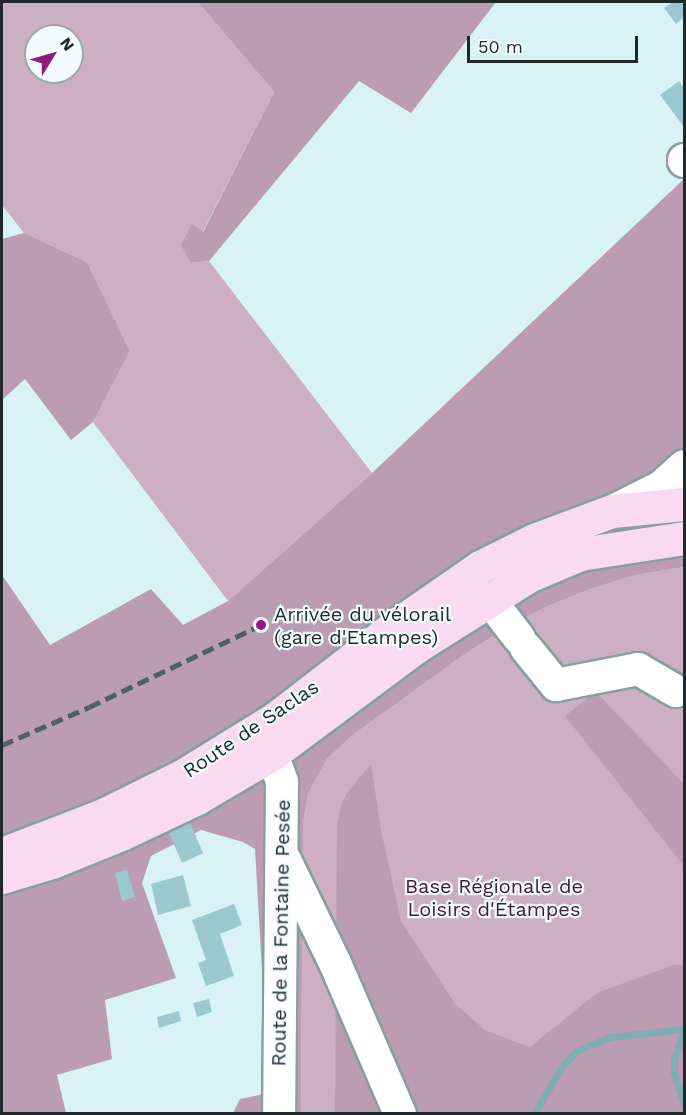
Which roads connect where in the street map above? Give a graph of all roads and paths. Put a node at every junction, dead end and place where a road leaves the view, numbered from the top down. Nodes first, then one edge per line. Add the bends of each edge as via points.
1 (684, 466) edge
2 (684, 504) edge
3 (612, 512) junction
4 (684, 522) edge
5 (684, 538) edge
6 (580, 554) junction
7 (489, 599) junction
8 (676, 691) dead end
9 (276, 718) junction
10 (272, 754) junction
11 (281, 852) junction
12 (2, 854) edge
13 (2, 877) edge
14 (279, 1113) edge
15 (400, 1113) edge

1 - 3 street via 661,487
2 - 3 main road, Route de Saclas
3 - 9 main road, Route de Saclas via 534,540 480,567 399,623
4 - 6 street via 625,531
5 - 6 main road, Route de Saclas
6 - 7 main road, Route de Saclas via 528,576
7 - 8 street via 556,685 638,669
7 - 10 main road, Route de Saclas via 417,646
9 - 10 street
9 - 12 main road, Route de Saclas via 172,781 103,815
10 - 11 street, Route de la Fontaine Pesée via 282,782
10 - 13 main road, Route de Saclas via 197,798 121,834
11 - 14 street, Route de la Fontaine Pesée
11 - 15 street via 335,963

